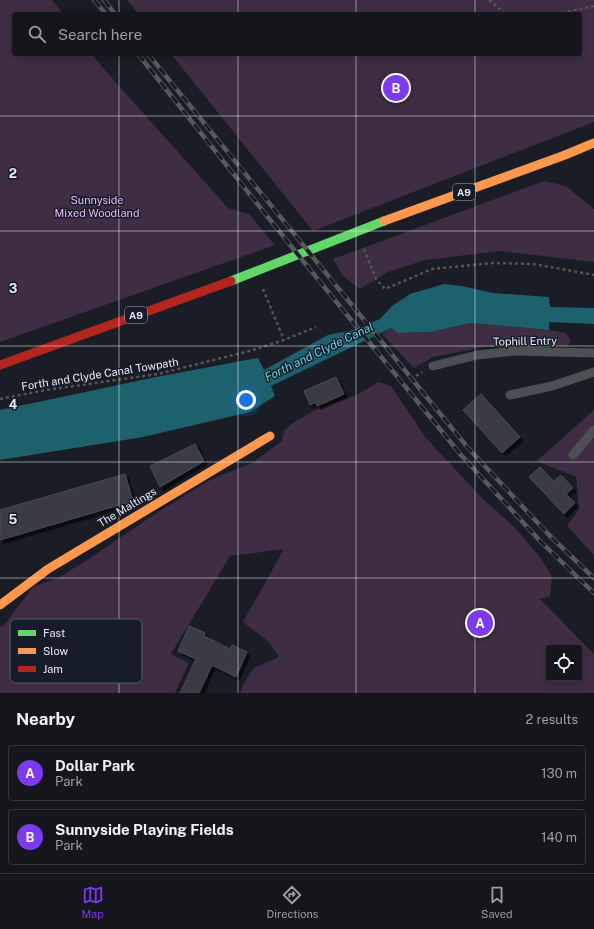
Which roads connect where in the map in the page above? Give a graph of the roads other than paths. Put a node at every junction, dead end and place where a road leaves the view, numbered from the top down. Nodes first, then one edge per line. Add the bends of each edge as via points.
1 (594, 143) edge
2 (594, 353) edge
3 (0, 365) edge
4 (433, 366) dead end
5 (594, 372) edge
6 (510, 395) dead end
7 (594, 430) edge
8 (270, 436) dead end
9 (573, 455) dead end
10 (0, 605) edge

1 - 3 main road, A9 via 255,272
2 - 4 lane, Tophill Entry via 515,351 477,355
5 - 6 lane via 552,386
7 - 9 lane
8 - 10 main road, The Maltings via 48,569

